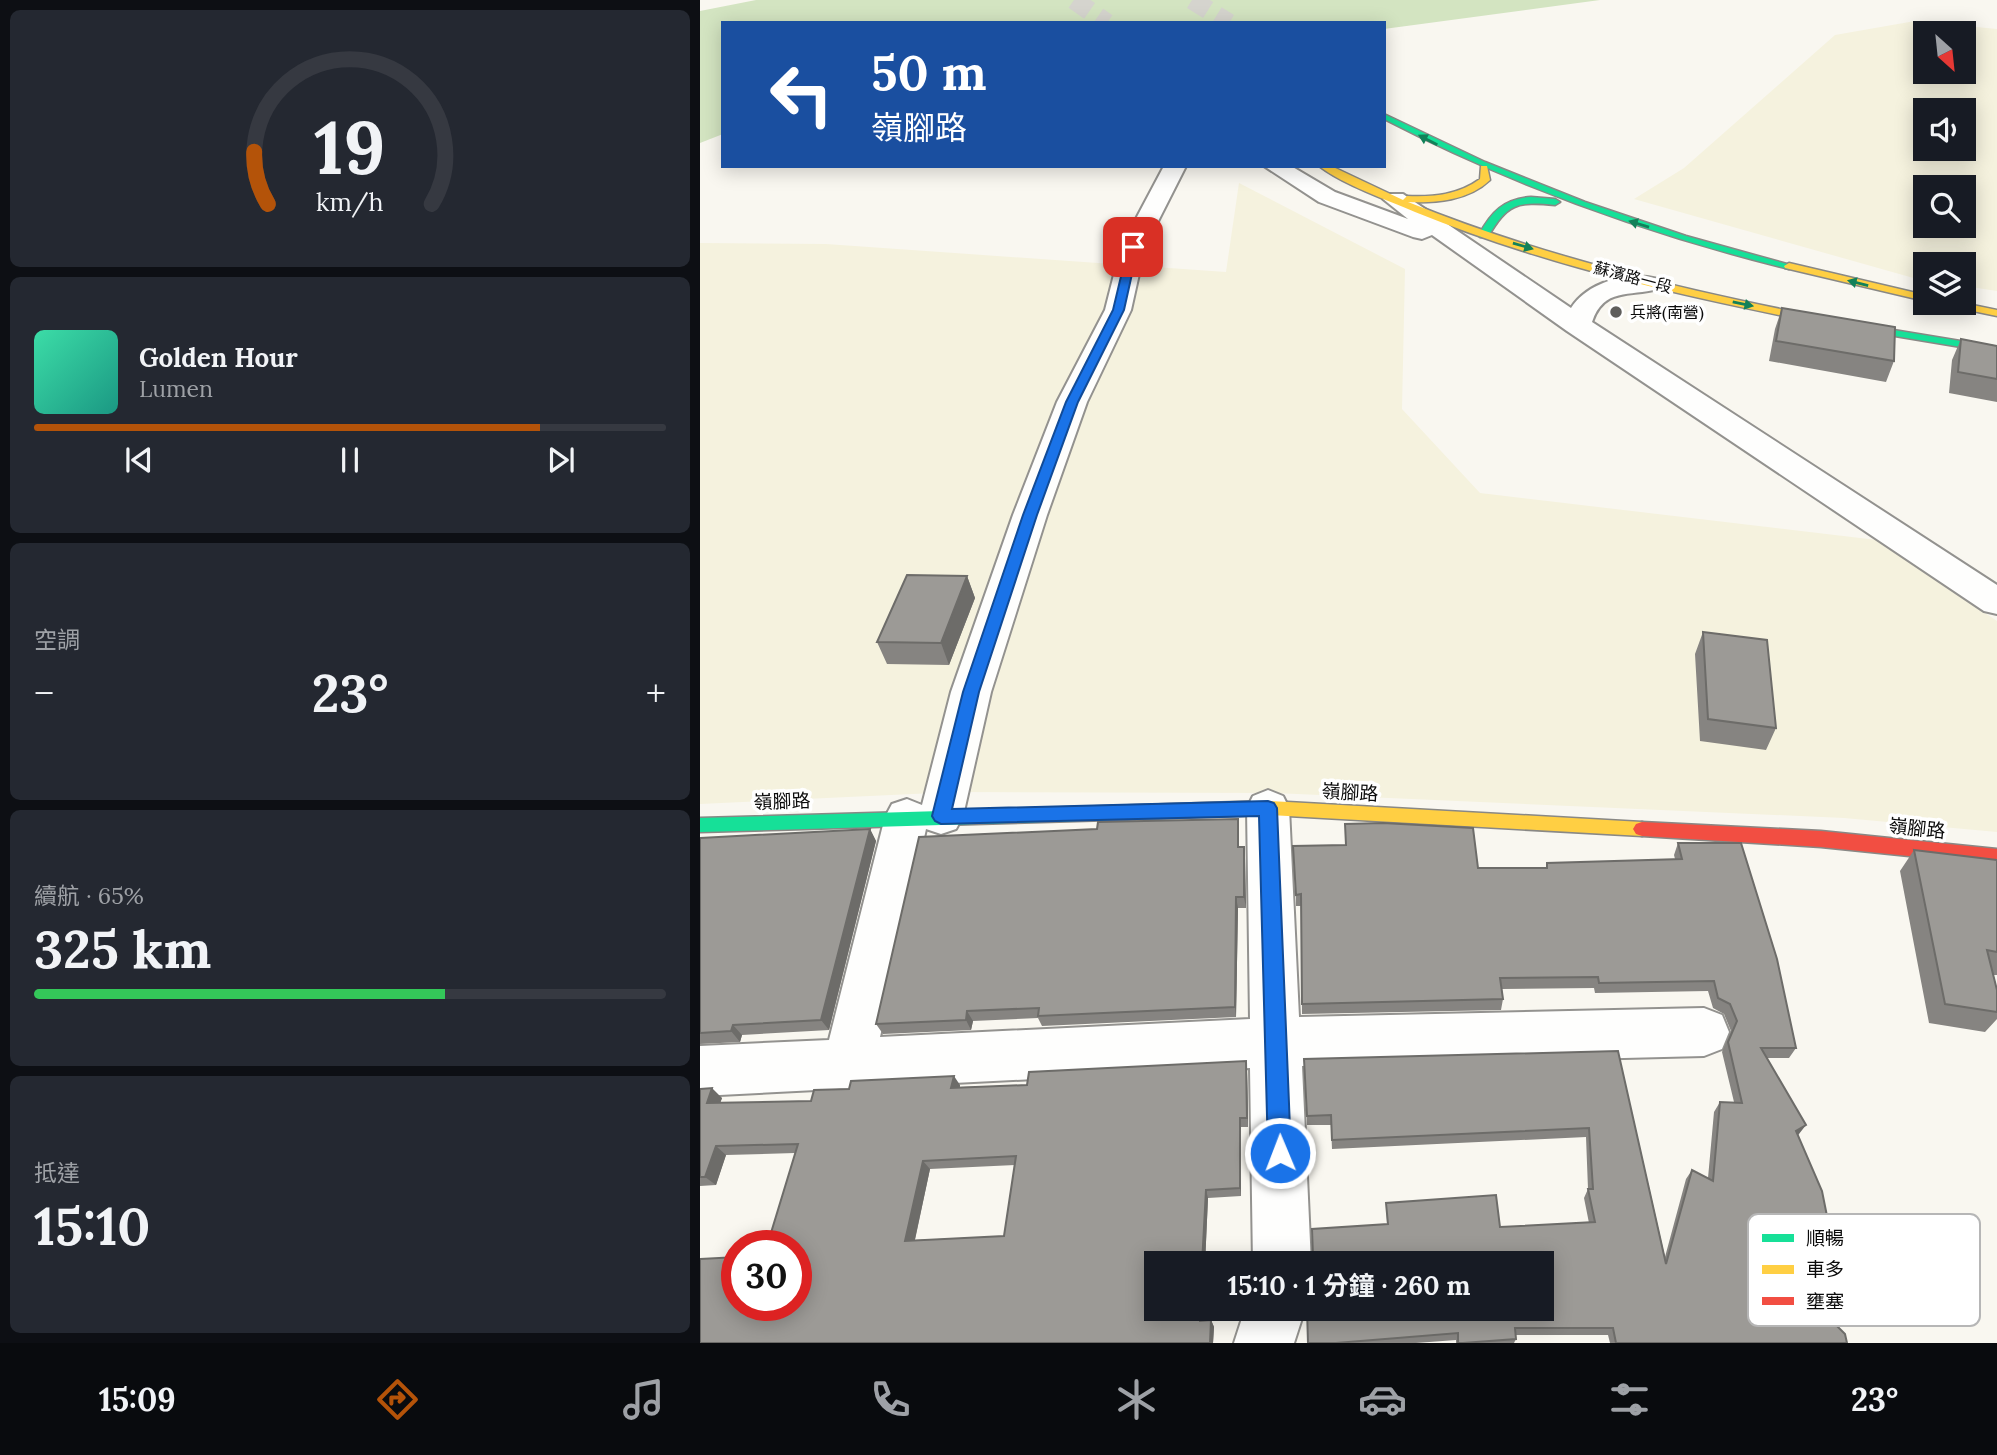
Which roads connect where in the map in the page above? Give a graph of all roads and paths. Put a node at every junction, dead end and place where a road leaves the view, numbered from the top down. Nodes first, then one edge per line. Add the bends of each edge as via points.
1 (1386, 117) edge
2 (1174, 168) edge
3 (1278, 168) edge
4 (1328, 168) edge
5 (1484, 168) junction
6 (1395, 199) junction
7 (1568, 203) junction
8 (1474, 241) junction
9 (1649, 284) junction
10 (1913, 295) edge
11 (1976, 309) edge
12 (1997, 313) edge
13 (1577, 325) junction
14 (1997, 351) edge
15 (1997, 601) edge
16 (1268, 808) junction
17 (924, 817) junction
18 (700, 825) edge
19 (1997, 857) edge
20 (1704, 1032) dead end
21 (1277, 1042) junction
22 (849, 1063) junction
23 (700, 1071) edge
24 (1282, 1251) edge
25 (1271, 1321) edge
26 (1264, 1343) edge

5 -> 1 main road
2 - 17 street via 1133,247 1118,310 1072,402
3 - 8 street via 1328,197
4 - 6 main road via 1367,190
5 - 6 main road via 1485,180 1461,195
5 - 7 main road
6 - 8 street
7 - 8 main road via 1523,200 1500,206
10 -> 7 main road via 1706,244
8 -> 9 main road, 蘇濱路一段
8 - 13 street
9 - 13 street via 1618,286 1592,296 1581,309
9 -> 14 main road, 蘇濱路一段 via 1848,326
11 - 12 main road
13 - 15 street
16 - 17 main road, 嶺腳路
16 - 19 main road, 嶺腳路 via 1821,839
16 - 21 street
17 - 18 main road, 嶺腳路
17 - 22 street
20 - 21 street
21 - 22 street
21 - 24 street
22 - 23 street
25 - 26 street

